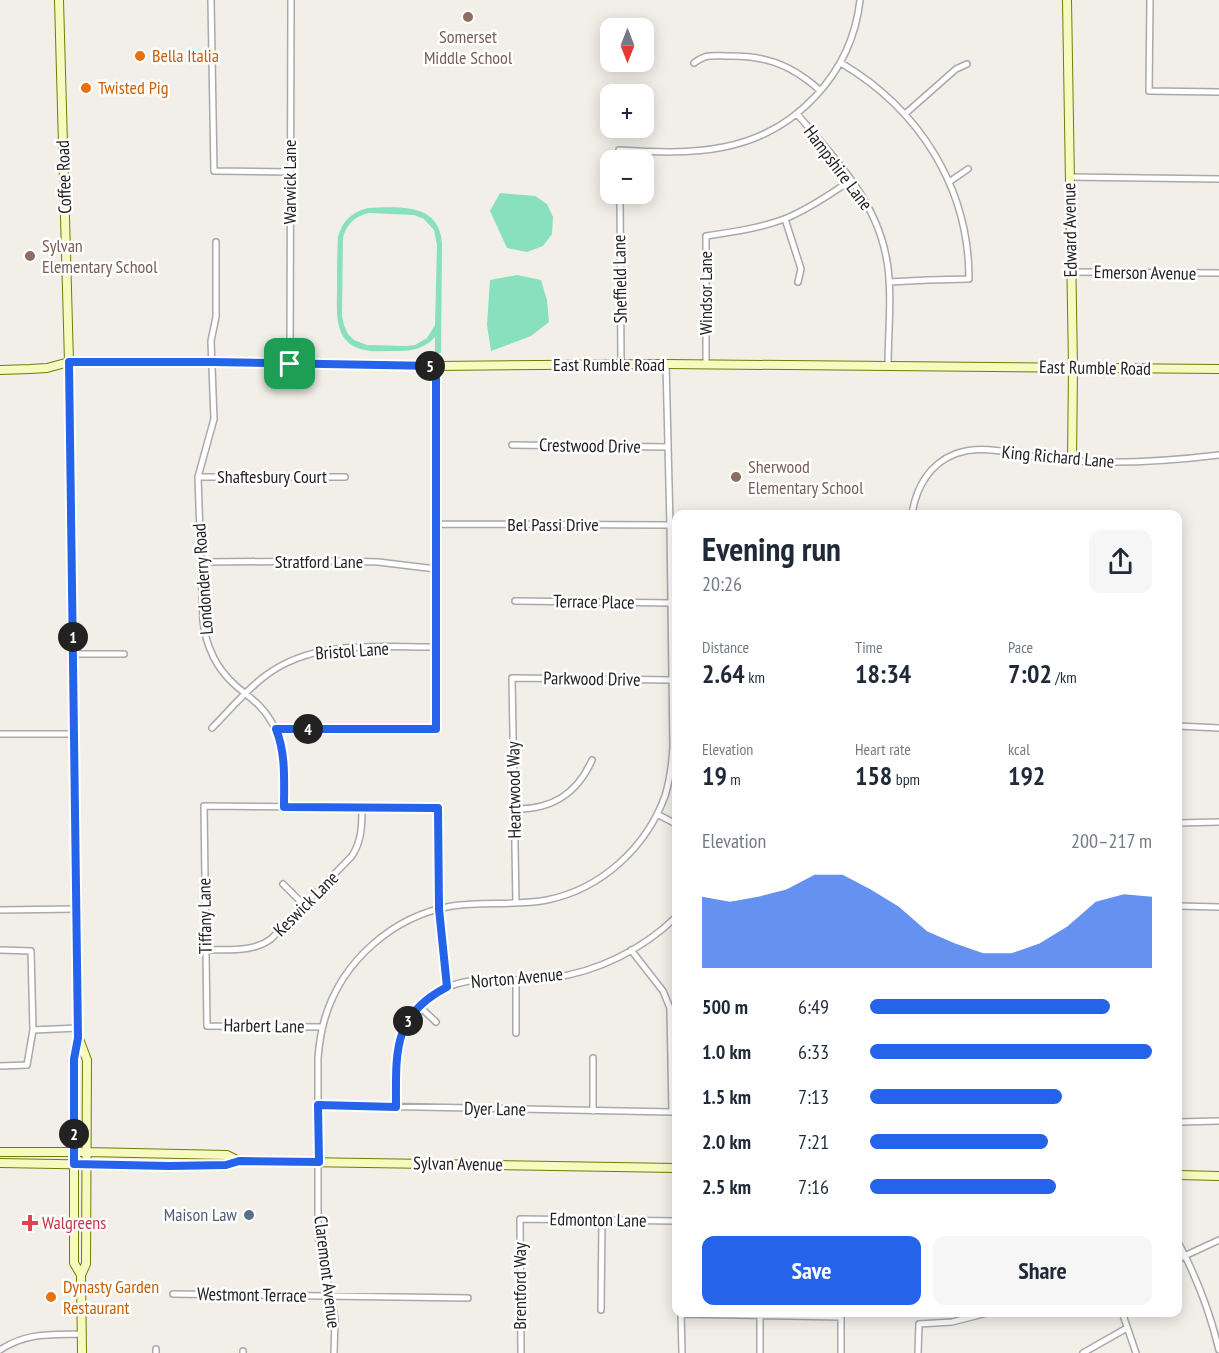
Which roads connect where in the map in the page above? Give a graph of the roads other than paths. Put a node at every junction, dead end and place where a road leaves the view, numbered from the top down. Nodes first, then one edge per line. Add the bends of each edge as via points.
1 (59, 0) edge
2 (211, 0) edge
3 (291, 0) edge
4 (860, 0) edge
5 (1067, 0) edge
6 (1150, 0) edge
7 (694, 63) dead end
8 (842, 63) junction
9 (967, 64) dead end
10 (820, 91) junction
11 (1219, 92) edge
12 (797, 114) junction
13 (904, 114) junction
14 (654, 152) edge
15 (968, 169) dead end
16 (290, 172) junction
17 (1070, 177) junction
18 (1219, 178) edge
19 (851, 180) junction
20 (949, 182) junction
21 (620, 204) edge
22 (785, 219) junction
23 (216, 242) dead end
24 (1071, 272) junction
25 (1219, 273) edge
26 (798, 282) dead end
27 (889, 282) junction
28 (69, 362) junction
29 (212, 362) junction
30 (290, 364) junction
31 (621, 364) junction
32 (666, 364) junction
33 (706, 365) junction
34 (436, 366) junction
35 (888, 366) junction
36 (1073, 368) junction
37 (1219, 369) edge
38 (0, 370) edge
39 (512, 445) dead end
40 (668, 447) junction
41 (1219, 455) edge
42 (1072, 461) junction
43 (198, 477) junction
44 (345, 477) dead end
45 (913, 510) edge
46 (436, 524) junction
47 (670, 525) junction
48 (202, 562) junction
49 (436, 568) junction
50 (516, 602) dead end
51 (672, 603) junction
52 (435, 647) junction
53 (73, 654) junction
54 (124, 654) dead end
55 (512, 678) joint
56 (672, 680) joint
57 (246, 693) junction
58 (1182, 726) edge
59 (212, 728) dead end
60 (1219, 728) edge
61 (276, 729) junction
62 (0, 734) edge
63 (74, 734) junction
64 (592, 760) dead end
65 (672, 763) edge
66 (284, 807) junction
67 (362, 807) junction
68 (514, 809) junction
69 (657, 814) junction
70 (672, 822) edge
71 (1219, 822) edge
72 (1182, 823) edge
73 (283, 884) dead end
74 (516, 903) junction
75 (304, 905) junction
76 (1182, 906) edge
77 (1219, 907) edge
78 (77, 909) junction
79 (439, 909) junction
80 (0, 910) edge
81 (672, 921) edge
82 (0, 950) edge
83 (206, 950) junction
84 (631, 950) junction
85 (516, 981) junction
86 (447, 987) junction
87 (419, 1006) junction
88 (435, 1022) dead end
89 (207, 1026) joint
90 (322, 1027) junction
91 (78, 1028) junction
92 (33, 1030) junction
93 (516, 1033) dead end
94 (78, 1038) junction
95 (593, 1058) dead end
96 (0, 1066) edge
97 (318, 1105) junction
98 (396, 1107) junction
99 (593, 1110) junction
100 (1219, 1121) edge
101 (1182, 1122) edge
102 (0, 1152) edge
103 (74, 1152) junction
104 (87, 1152) junction
105 (239, 1161) junction
106 (319, 1162) junction
107 (0, 1163) edge
108 (74, 1164) junction
109 (87, 1164) junction
110 (672, 1168) edge
111 (1182, 1176) edge
112 (1219, 1176) edge
113 (520, 1219) joint
114 (602, 1220) junction
115 (672, 1221) edge
116 (1219, 1240) edge
117 (1182, 1250) edge
118 (1185, 1256) junction
119 (1182, 1257) edge
120 (81, 1275) junction
121 (173, 1294) dead end
122 (332, 1296) junction
123 (468, 1298) dead end
124 (601, 1310) dead end
125 (681, 1317) edge
126 (760, 1317) edge
127 (841, 1317) edge
128 (972, 1317) edge
129 (1124, 1317) edge
130 (1127, 1328) junction
131 (82, 1334) junction
132 (0, 1350) edge
133 (1219, 1350) edge
134 (82, 1353) edge
135 (334, 1353) edge
136 (521, 1353) edge
137 (682, 1353) edge
138 (760, 1353) edge
139 (842, 1353) edge
140 (918, 1353) edge
141 (1083, 1353) edge
142 (1136, 1353) edge

1 - 28 main road, Coffee Road
2 - 16 street via 214,171
3 - 16 street, Warwick Lane
4 - 8 street via 853,36
5 - 17 main road, Edward Avenue
6 - 11 street via 1149,91
7 - 10 street via 704,56 759,57 791,69
8 - 10 street
8 - 13 street via 874,85
9 - 13 street
10 - 12 street
12 - 14 street via 761,135 725,147
12 - 19 street, Hampshire Lane
13 - 20 street via 926,140
15 - 20 street
16 - 30 street, Warwick Lane
17 - 18 street
17 - 24 main road, Edward Avenue
19 - 22 street, Windsor Lane
19 - 27 street, Hampshire Lane via 872,211
20 - 27 street via 963,225 969,279
21 - 31 street, Sheffield Lane
22 - 26 street via 801,269
22 - 33 street, Windsor Lane via 706,236
23 - 29 street, Londonderry Road
24 - 25 street, Emerson Avenue
24 - 36 main road, Edward Avenue
27 - 35 street, Hampshire Lane
28 - 29 main road, East Rumble Road
28 - 38 main road, East Rumble Road via 47,368
28 - 53 main road, Coffee Road
29 - 30 main road, East Rumble Road
29 - 43 street, Londonderry Road via 214,419
30 - 34 main road, East Rumble Road
31 - 32 main road, East Rumble Road
31 - 34 main road, East Rumble Road
32 - 33 main road, East Rumble Road
32 - 40 street, Claremont Avenue
33 - 35 main road, East Rumble Road
34 - 46 street
35 - 36 main road, East Rumble Road
36 - 37 main road, East Rumble Road
36 - 42 main road, Edward Avenue
39 - 40 street, Crestwood Drive
40 - 47 street, Claremont Avenue
41 - 42 street, King Richard Lane via 1162,461
42 - 45 street, King Richard Lane via 968,450 947,458 925,477
43 - 44 street, Shaftesbury Court
43 - 48 street, Londonderry Road
46 - 47 street, Bel Passi Drive
46 - 49 street
47 - 51 street, Claremont Avenue
48 - 49 street, Stratford Lane via 345,561
48 - 57 street, Londonderry Road via 207,643 219,668
49 - 52 street
50 - 51 street, Terrace Place
51 - 56 street, Claremont Avenue
52 - 57 street, Bristol Lane via 316,652 273,670
52 - 61 street via 436,729
53 - 54 street
53 - 63 main road, Coffee Road
55 - 56 street, Parkwood Drive
55 - 68 street, Heartwood Way
57 - 59 street, Bristol Lane
57 - 61 street, Londonderry Road via 265,711
58 - 60 street
61 - 66 street, Londonderry Road via 284,762
62 - 63 street
63 - 78 main road, Coffee Road
64 - 68 street via 580,781 559,800 539,808
65 - 69 street, Claremont Avenue
66 - 67 street
66 - 83 street, Tiffany Lane via 204,806
67 - 75 street, Keswick Lane via 362,832 357,848
67 - 79 street via 438,808
68 - 74 street, Heartwood Way
69 - 70 street
69 - 74 street, Claremont Avenue via 631,852 592,883 564,895
71 - 72 street
73 - 75 street
74 - 79 street, Claremont Avenue
75 - 83 street, Keswick Lane via 271,939 257,947
76 - 77 street
78 - 80 street
78 - 91 main road, Coffee Road
79 - 86 street
79 - 90 street, Claremont Avenue via 390,931 363,953 335,992
81 - 84 street, Norton Avenue
82 - 92 street via 31,951
83 - 89 street, Tiffany Lane
84 - 85 street, Norton Avenue via 574,973
84 - 99 street, Dyer Lane via 663,991 670,1008 672,1112
85 - 86 street, Norton Avenue via 472,981
85 - 93 street
86 - 87 street, Norton Avenue
87 - 88 street
87 - 98 street, Norton Avenue via 404,1027 398,1046
89 - 90 street, Harbert Lane
90 - 97 street, Claremont Avenue
91 - 92 street
91 - 94 main road, Coffee Road
92 - 96 street via 27,1065
94 - 103 main road, Coffee Road via 74,1059
94 - 104 main road, Coffee Road via 87,1060
95 - 99 street
97 - 98 street, Dyer Lane
97 - 106 street, Claremont Avenue
98 - 99 street, Dyer Lane
100 - 101 street
102 - 103 main road, Sylvan Avenue
103 - 104 main road, Sylvan Avenue
103 - 108 main road, Coffee Road
104 - 105 main road, Sylvan Avenue via 227,1155
104 - 109 main road, Coffee Road
105 - 106 main road, Sylvan Avenue
105 - 109 main road, Sylvan Avenue via 226,1165
106 - 110 main road, Sylvan Avenue
106 - 122 street, Claremont Avenue via 318,1237
107 - 108 main road, Sylvan Avenue
108 - 109 main road, Sylvan Avenue
108 - 120 main road, Coffee Road via 74,1263
109 - 120 main road, Coffee Road via 86,1264
111 - 112 main road
113 - 114 street, Edmonton Lane
113 - 136 street, Brentford Way
114 - 115 street, Edmonton Lane
114 - 124 street
116 - 118 street
117 - 118 street
118 - 119 street
118 - 133 street
120 - 131 main road, Coffee Road
121 - 122 street, Westmont Terrace
122 - 123 street, Westmont Terrace
122 - 135 street, Claremont Avenue
125 - 137 street
126 - 138 street
127 - 139 street
128 - 140 street via 919,1324
129 - 130 street
130 - 141 street
130 - 142 street
131 - 132 street via 31,1336
131 - 134 main road, Coffee Road

